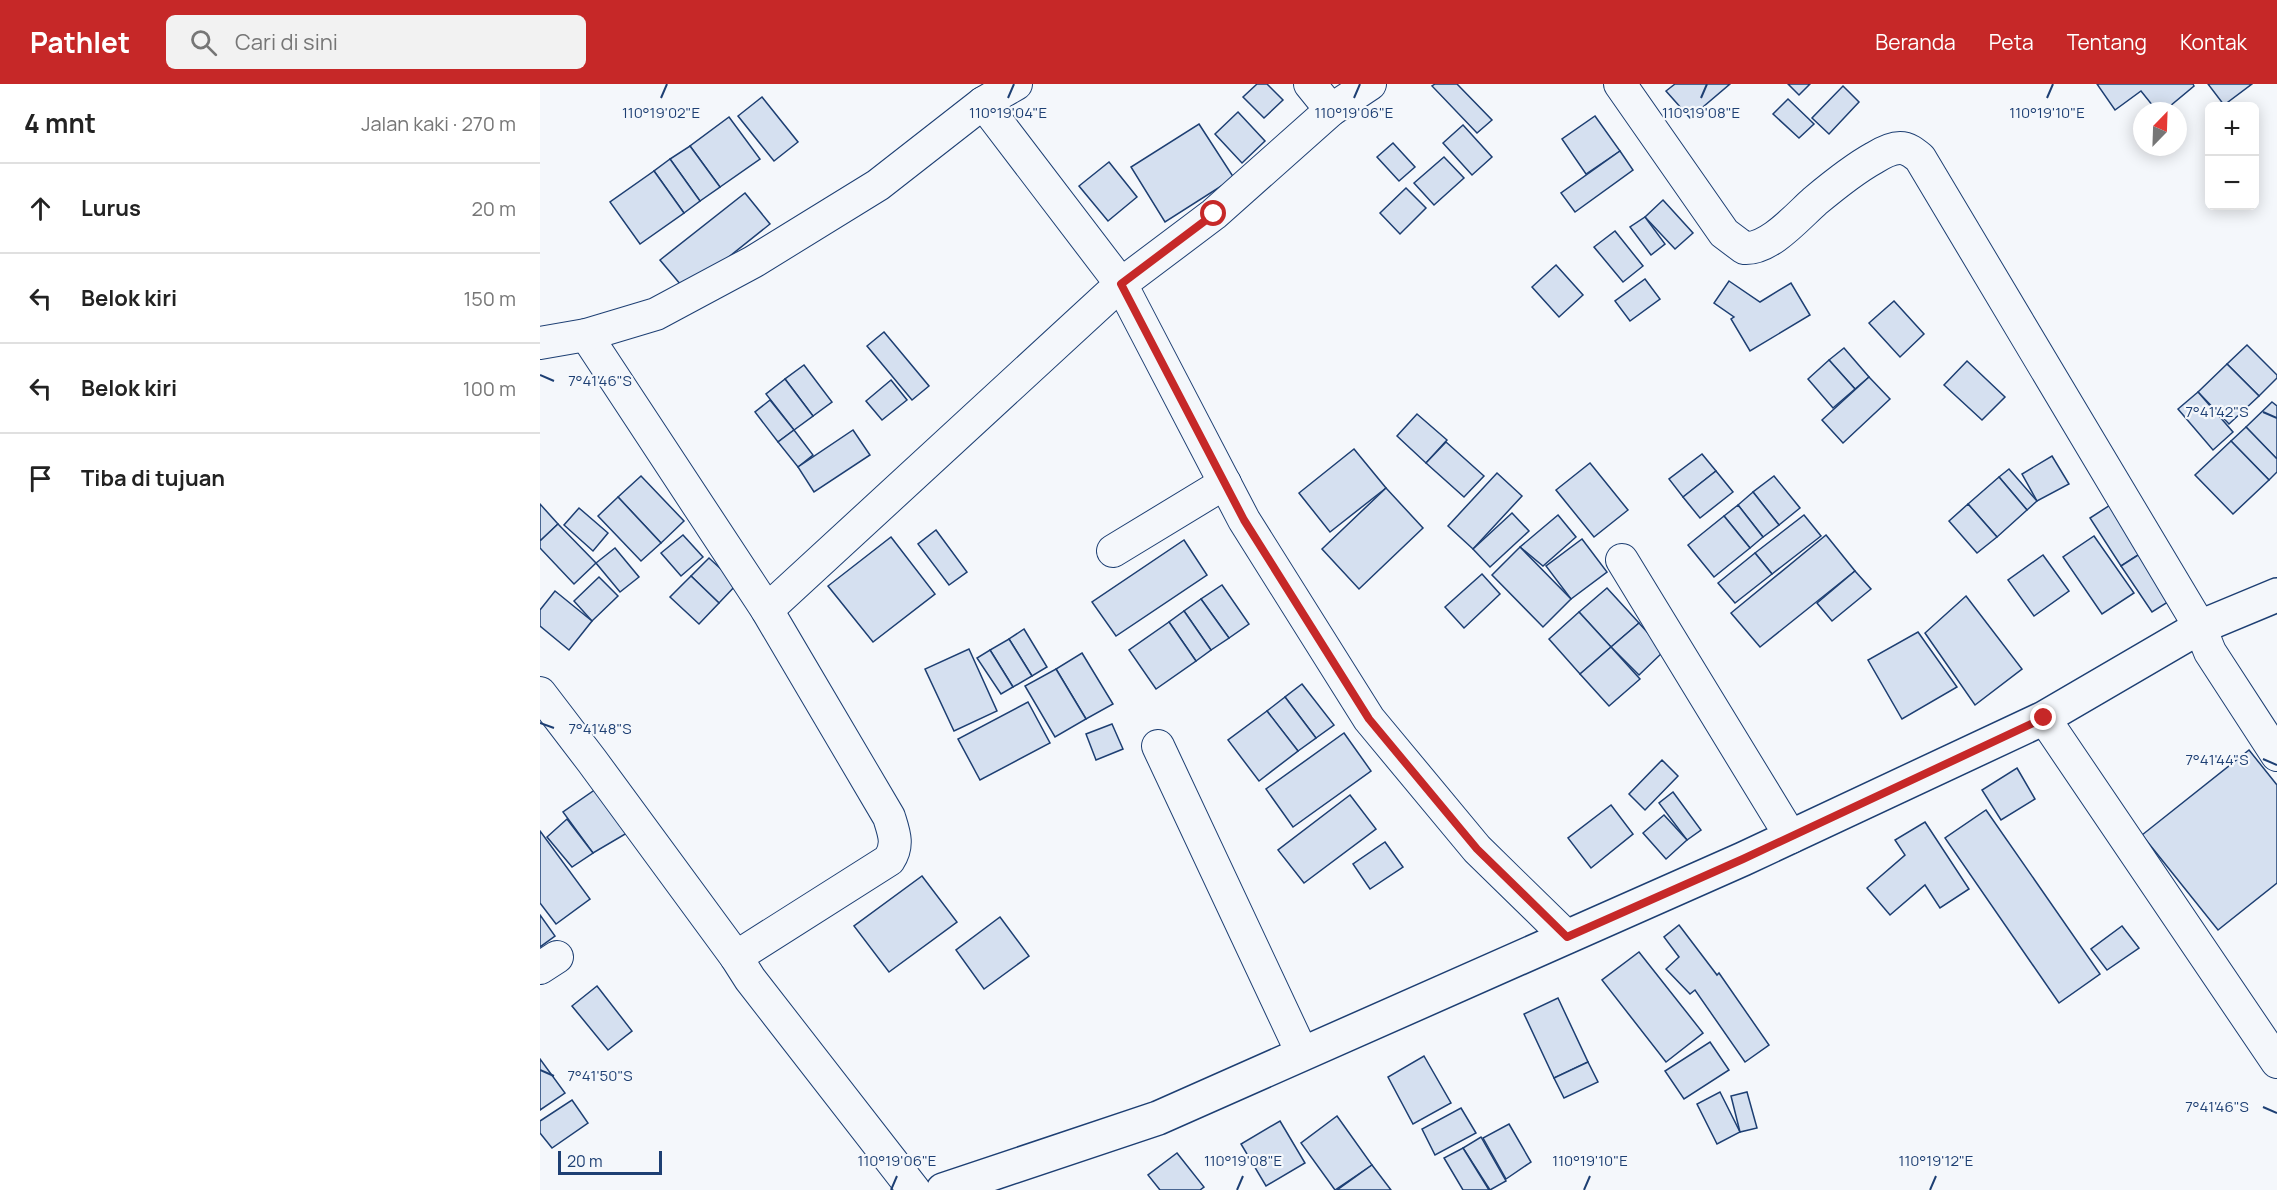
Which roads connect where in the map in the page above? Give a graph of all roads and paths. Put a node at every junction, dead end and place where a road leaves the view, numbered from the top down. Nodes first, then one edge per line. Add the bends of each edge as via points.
1 (1016, 84) edge
2 (1310, 84) edge
3 (1370, 84) edge
4 (1620, 84) edge
5 (983, 103) junction
6 (1331, 110) junction
7 (1121, 284) junction
8 (586, 335) junction
9 (540, 343) edge
10 (1225, 483) junction
11 (1113, 551) dead end
12 (1622, 560) dead end
13 (2277, 595) edge
14 (766, 610) junction
15 (2200, 627) junction
16 (540, 693) edge
17 (2044, 718) junction
18 (1158, 746) dead end
19 (2277, 755) edge
20 (1791, 837) junction
21 (1567, 937) junction
22 (736, 957) junction
23 (1302, 1053) junction
24 (2277, 1062) edge
25 (914, 1190) edge
26 (943, 1190) edge

1 - 5 street
2 - 6 street
3 - 6 street
4 - 15 street via 1724,233 1744,248 1758,246 1781,232 1867,161 1897,148 1920,158
5 - 7 street
5 - 8 street via 878,185 753,262 656,314
6 - 7 street via 1214,214
7 - 10 street
7 - 14 street
8 - 9 street
8 - 14 street
10 - 11 street
10 - 21 street via 1244,520 1369,719 1477,849
12 - 20 street
13 - 15 street
14 - 22 street via 889,817 896,848 889,860
15 - 17 street
15 - 19 street via 2210,652
16 - 22 street
17 - 20 street
17 - 24 street
18 - 23 street
20 - 21 street
21 - 23 street
22 - 25 street
23 - 26 street via 1158,1118

